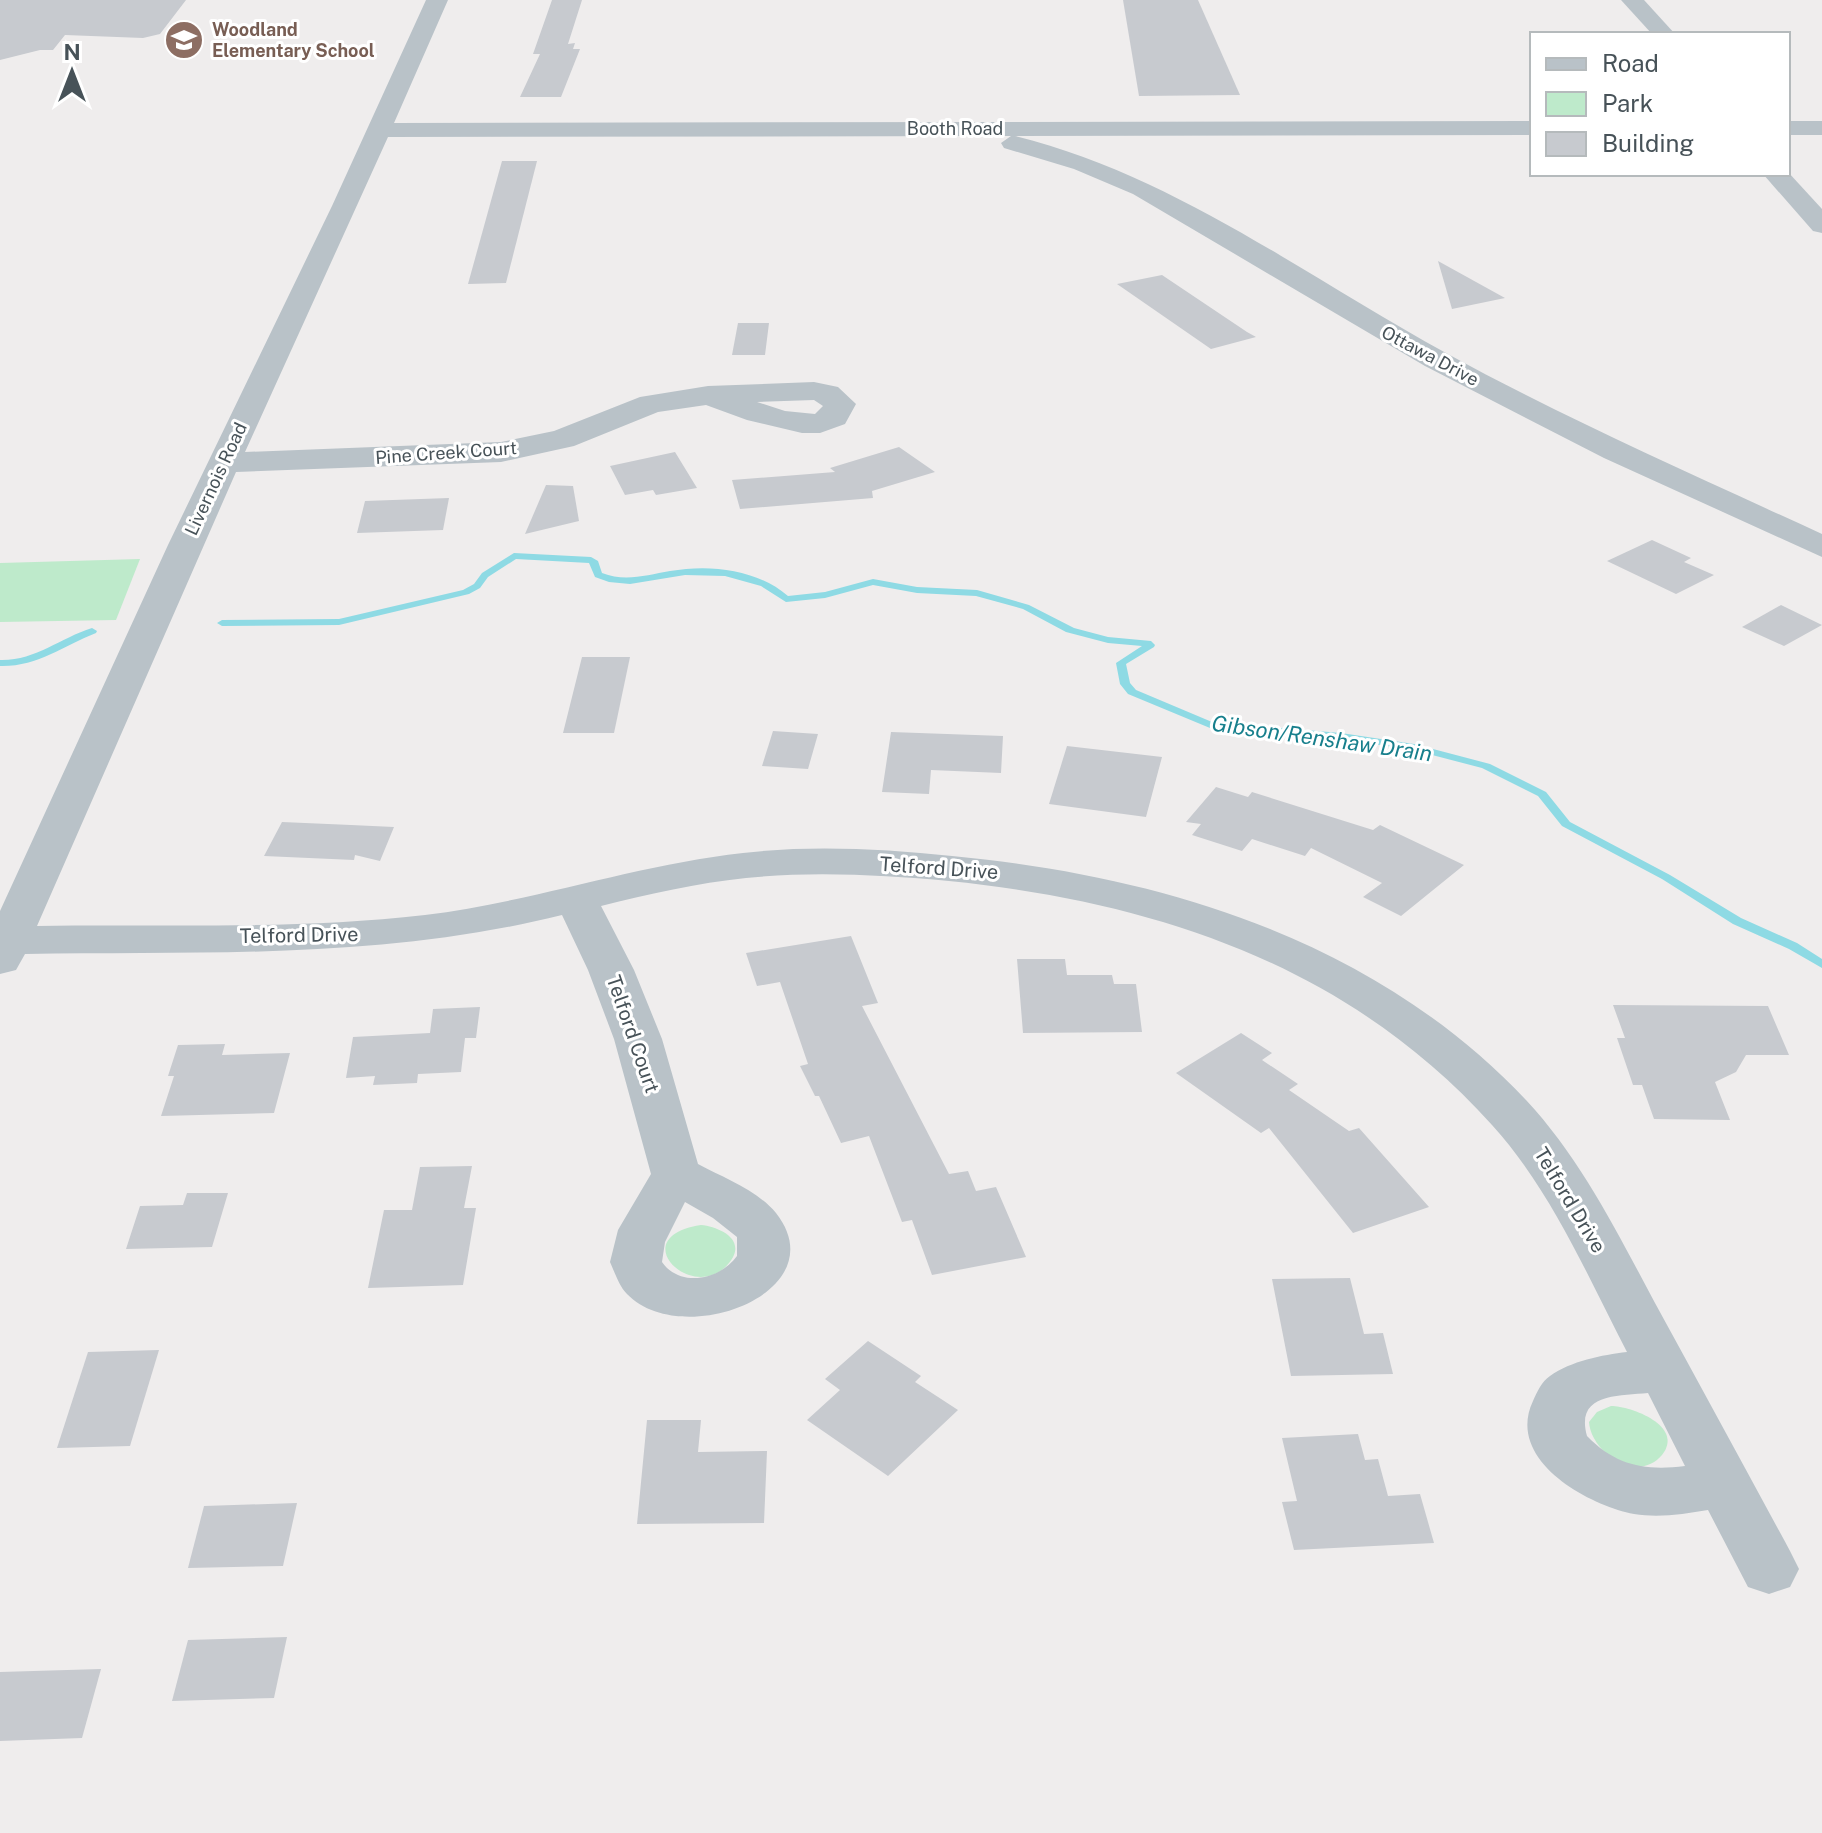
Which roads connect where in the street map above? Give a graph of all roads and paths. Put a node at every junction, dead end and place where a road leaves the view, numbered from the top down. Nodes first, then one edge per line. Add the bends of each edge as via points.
1 (437, 0) edge
2 (1632, 0) edge
3 (1662, 32) edge
4 (1530, 128) edge
5 (1790, 128) edge
6 (1822, 128) edge
7 (973, 129) junction
8 (1072, 129) junction
9 (378, 130) junction
10 (1047, 152) junction
11 (1778, 176) edge
12 (1822, 225) edge
13 (708, 395) dead end
14 (223, 463) junction
15 (1822, 547) edge
16 (576, 899) junction
17 (3, 947) edge
18 (676, 1174) dead end
19 (1663, 1370) junction
20 (1723, 1484) junction
21 (1769, 1569) dead end

1 - 9 street, Livernois Road
2 - 3 street
4 - 8 street, Booth Road
5 - 6 street
7 - 8 street, Booth Road
7 - 9 street, Booth Road
7 - 10 street, Ottawa Drive
8 - 10 street via 1065,144
9 - 14 street, Livernois Road
10 - 15 street, Ottawa Drive via 1158,196 1436,360
11 - 12 street
13 - 14 street, Pine Creek Court via 651,404 563,439 501,452
14 - 17 street, Livernois Road
16 - 17 street, Telford Drive via 398,932
16 - 18 street, Telford Court via 635,1028
16 - 19 street, Telford Drive via 743,865 838,862 1051,878 1141,898 1233,927 1366,993 1429,1037 1494,1096 1569,1191
19 - 20 street, Telford Drive
19 - 20 street via 1585,1382 1570,1390 1560,1401 1556,1419 1560,1440 1586,1472 1628,1489 1661,1493
20 - 21 street, Telford Drive

